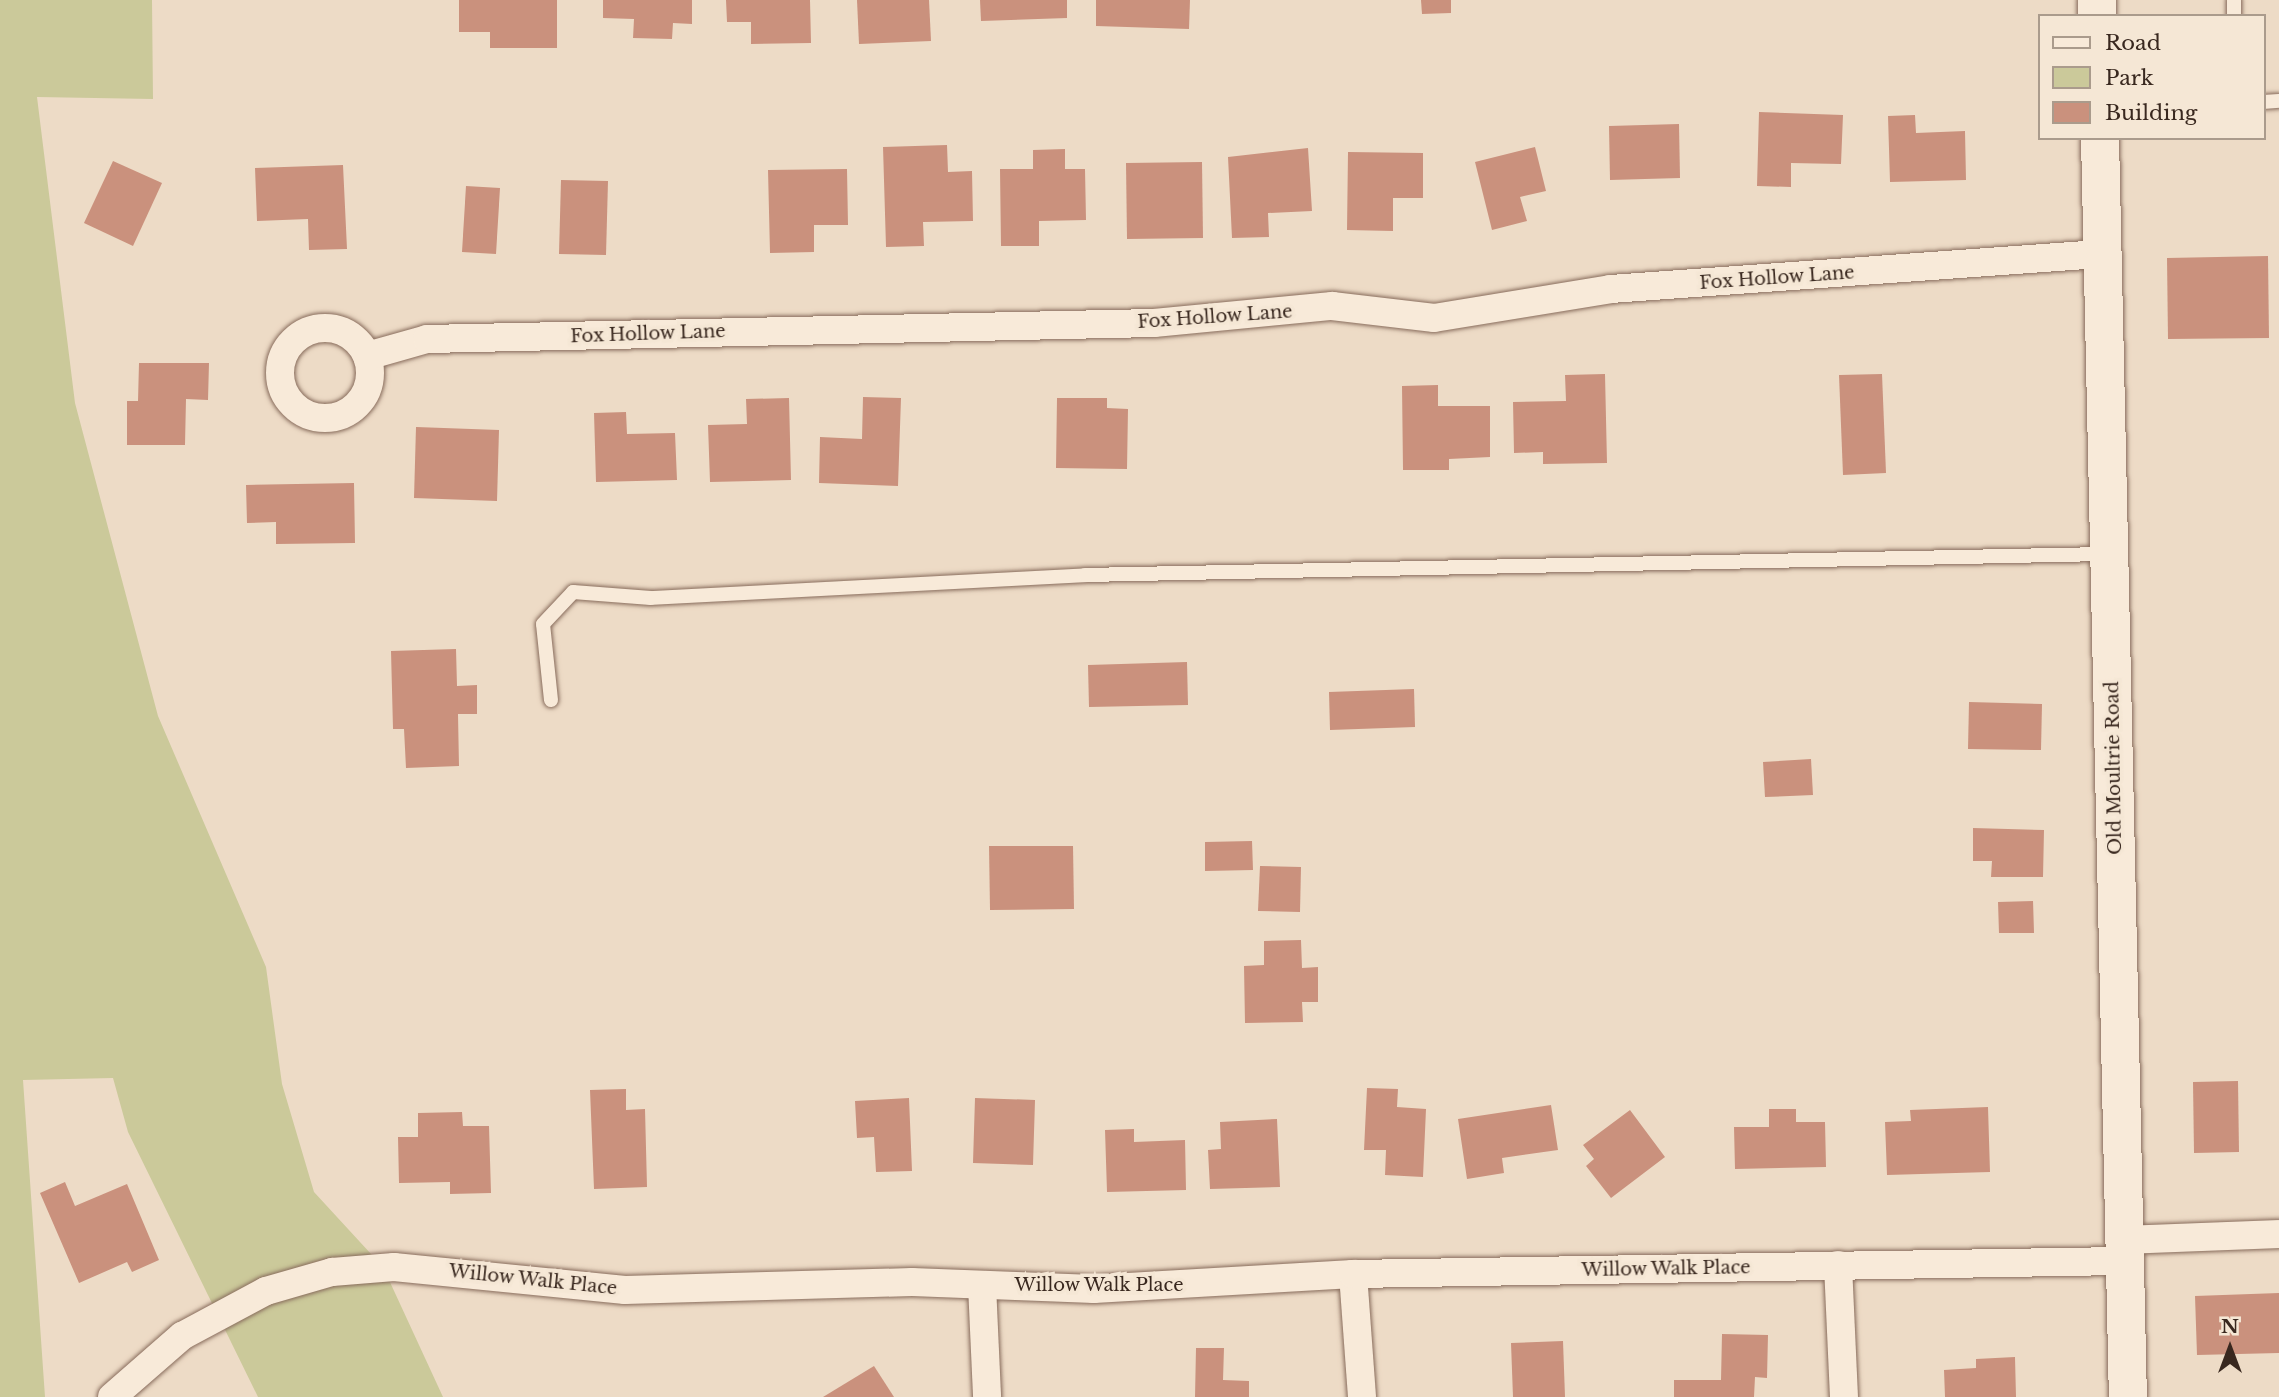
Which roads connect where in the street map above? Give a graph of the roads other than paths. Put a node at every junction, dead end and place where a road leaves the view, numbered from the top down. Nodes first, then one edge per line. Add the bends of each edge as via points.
1 (2100, 140) edge
2 (2102, 254) junction
3 (367, 356) dead end
4 (2109, 554) junction
5 (551, 700) dead end
6 (2279, 1234) edge
7 (2124, 1250) junction
8 (1838, 1265) junction
9 (1353, 1274) junction
10 (982, 1284) junction
11 (112, 1397) edge
12 (987, 1397) edge
13 (1362, 1397) edge
14 (1844, 1397) edge
15 (2128, 1397) edge

1 - 2 main road, Old Moultrie Road
2 - 3 street, Fox Hollow Lane via 1611,289 1434,318 1332,306 1154,323 427,339
2 - 4 main road, Old Moultrie Road
4 - 5 lane via 1085,575 651,598 573,592 543,624
4 - 7 main road, Old Moultrie Road
6 - 7 street, Willow Walk Place
7 - 8 street, Willow Walk Place
7 - 15 main road, Old Moultrie Road
8 - 9 street, Willow Walk Place
8 - 14 street
9 - 10 street, Willow Walk Place via 1164,1288
9 - 13 street
10 - 11 street, Willow Walk Place via 625,1290 394,1267 332,1272 266,1291 216,1315 181,1336
10 - 12 street

